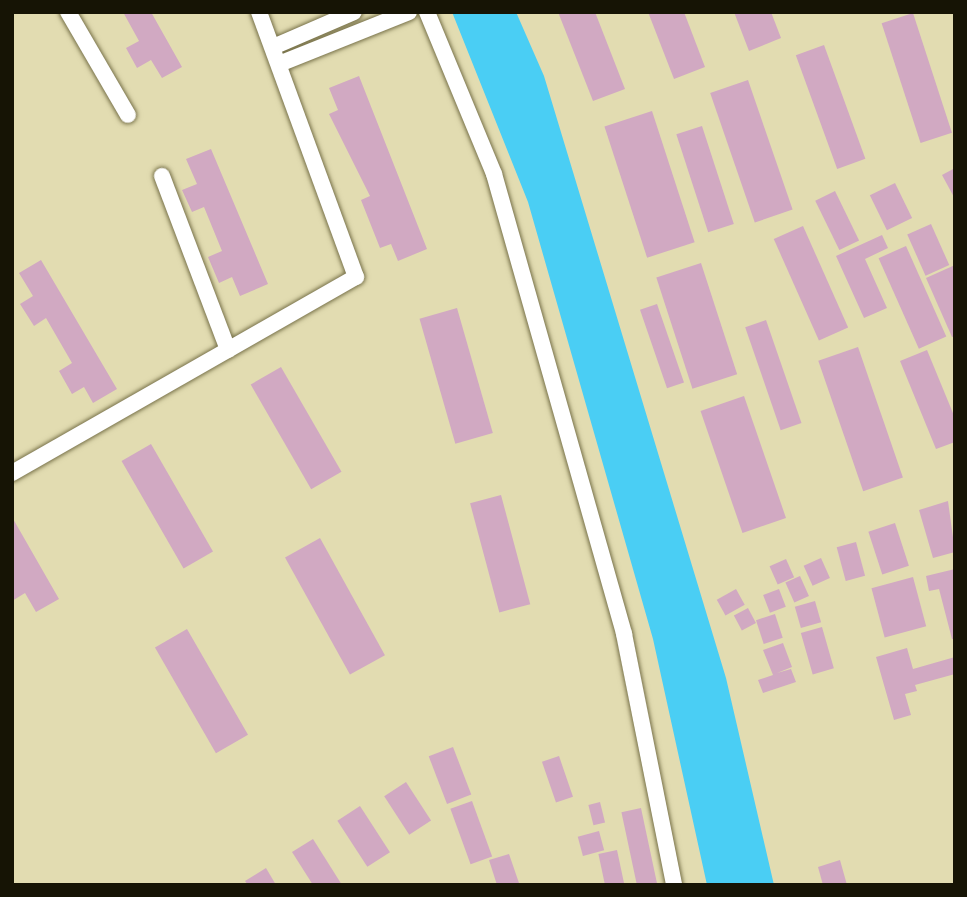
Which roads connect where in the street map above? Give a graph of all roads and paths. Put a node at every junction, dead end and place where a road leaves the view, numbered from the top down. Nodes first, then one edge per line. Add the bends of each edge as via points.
1 (68, 12) edge
2 (259, 12) edge
3 (354, 12) edge
4 (409, 12) edge
5 (427, 12) edge
6 (273, 47) junction
7 (279, 64) junction
8 (128, 115) dead end
9 (162, 176) dead end
10 (228, 350) junction
11 (12, 473) edge
12 (674, 885) edge

1 - 8 street
2 - 6 street
3 - 6 street
4 - 7 street
5 - 12 street via 505,214 624,634
6 - 7 street
7 - 10 street via 356,276
9 - 10 street
10 - 11 street

